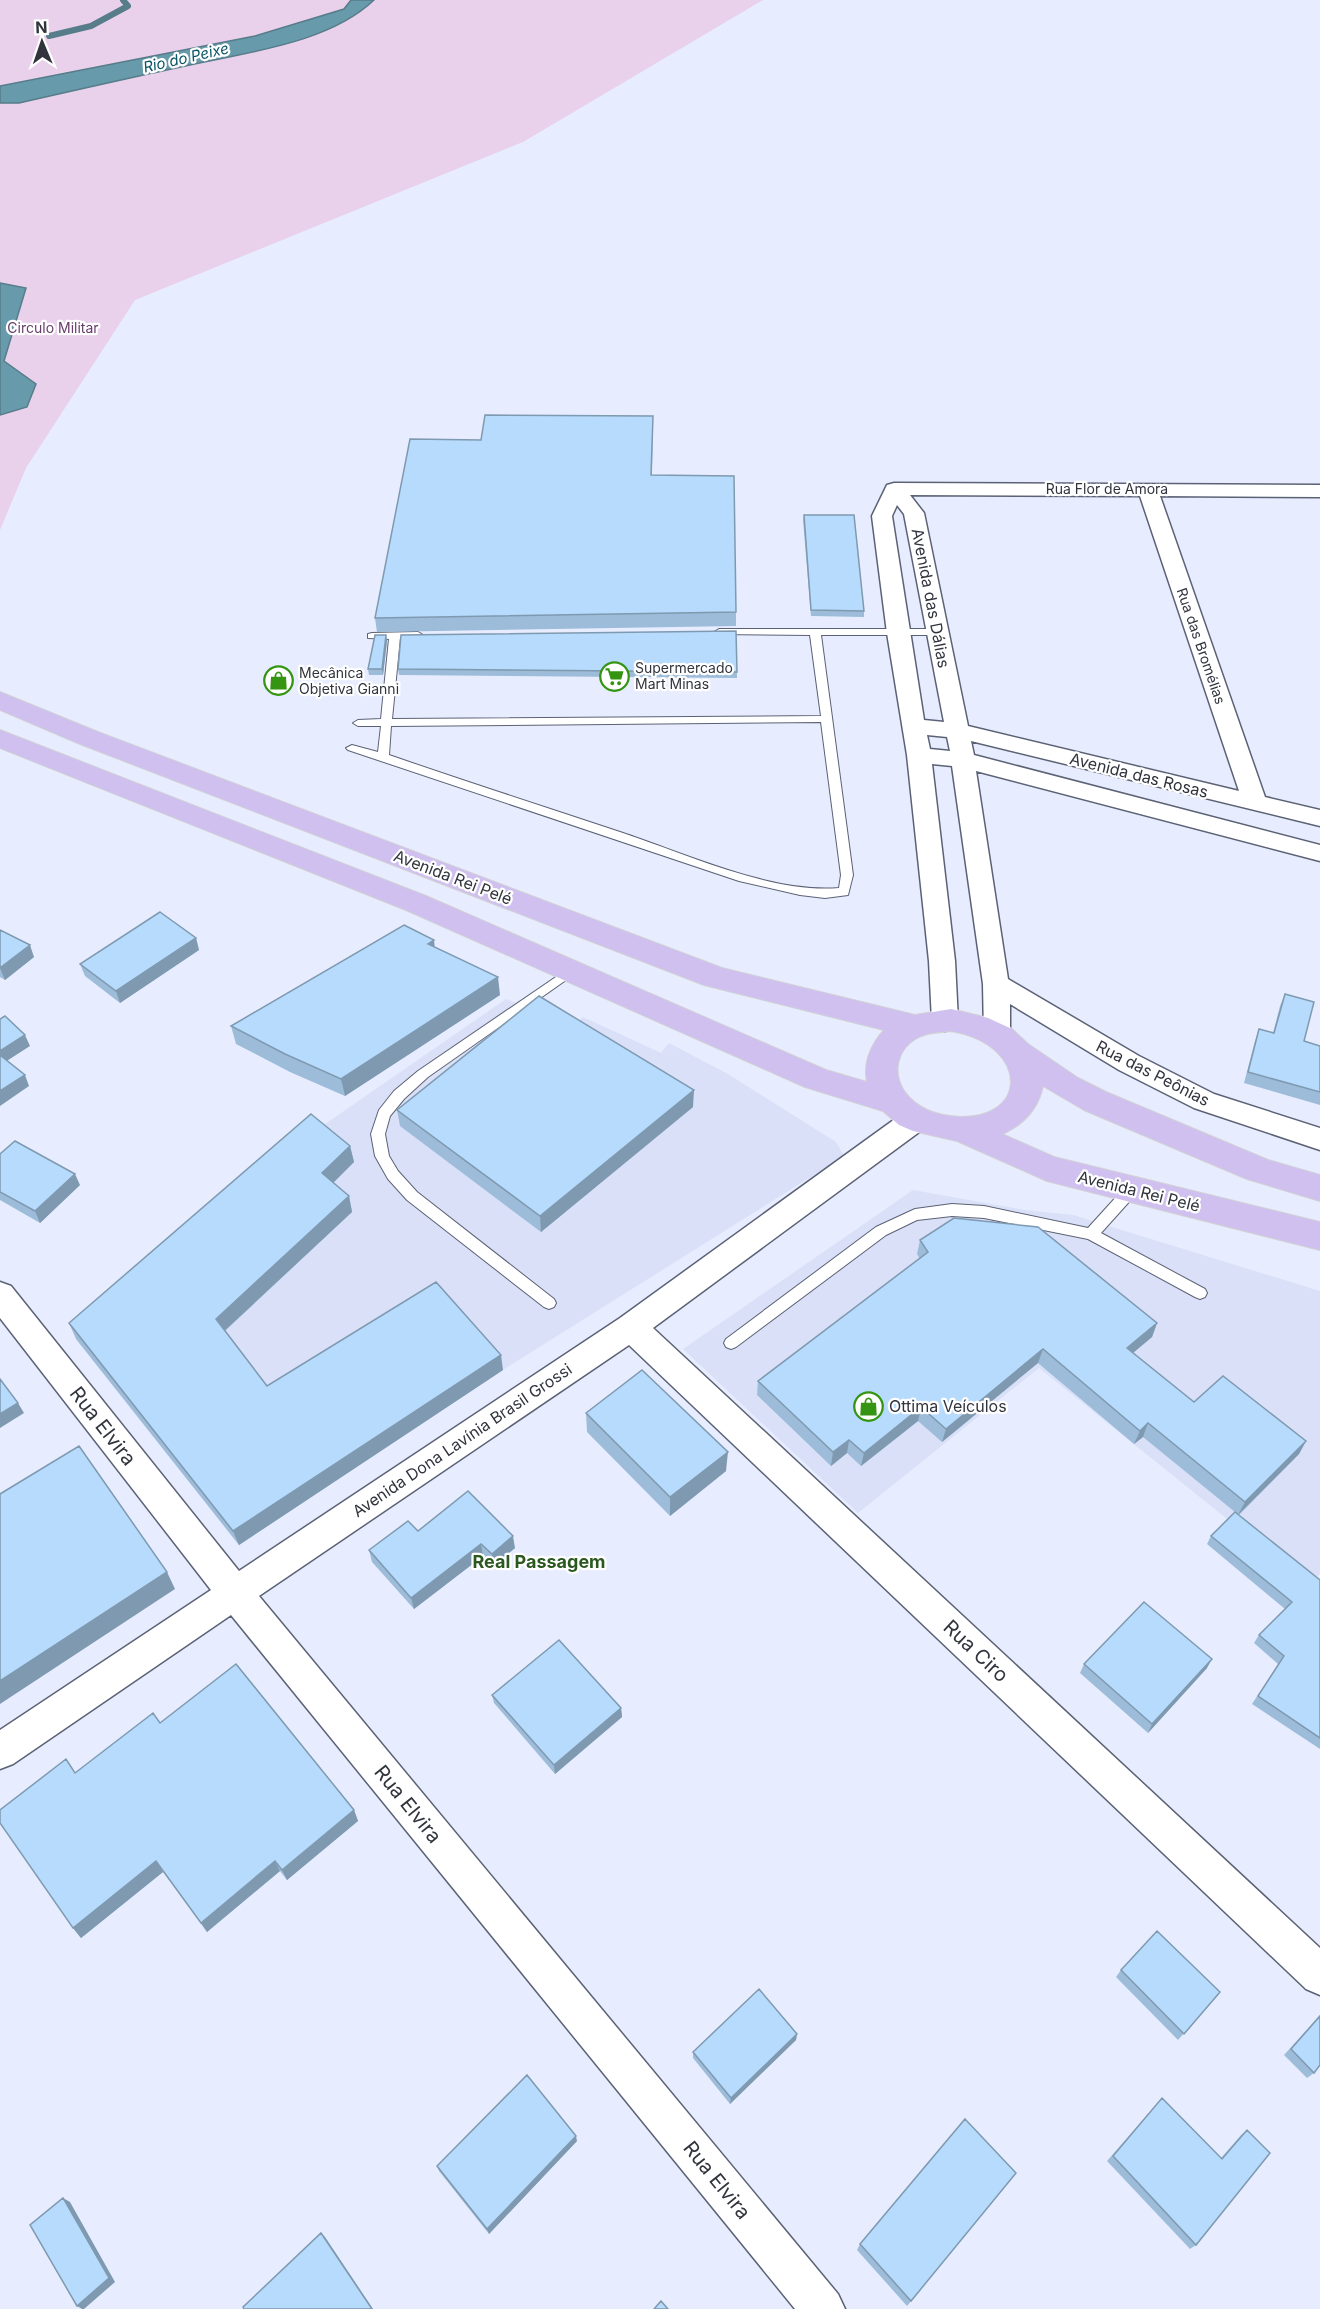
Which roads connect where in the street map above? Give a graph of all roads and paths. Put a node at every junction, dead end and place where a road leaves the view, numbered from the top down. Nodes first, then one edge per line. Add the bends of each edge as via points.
1 (894, 489) junction
2 (1148, 489) junction
3 (1320, 491) edge
4 (702, 632) edge
5 (815, 632) junction
6 (938, 632) junction
7 (898, 633) junction
8 (395, 635) junction
9 (431, 635) edge
10 (372, 636) edge
11 (0, 700) edge
12 (827, 719) junction
13 (358, 723) dead end
14 (388, 723) junction
15 (913, 726) junction
16 (958, 731) junction
17 (5, 744) edge
18 (352, 748) dead end
19 (919, 755) junction
20 (384, 756) junction
21 (963, 760) junction
22 (1255, 804) junction
23 (1320, 818) edge
24 (1320, 853) edge
25 (572, 970) junction
26 (996, 984) junction
27 (945, 1021) junction
28 (914, 1026) junction
29 (1007, 1044) junction
30 (905, 1110) junction
31 (963, 1130) junction
32 (1320, 1139) edge
33 (1320, 1188) edge
34 (1132, 1190) junction
35 (1091, 1234) junction
36 (1320, 1236) edge
37 (1200, 1293) dead end
38 (0, 1295) edge
39 (549, 1303) dead end
40 (631, 1327) junction
41 (731, 1343) dead end
42 (234, 1592) junction
43 (0, 1751) edge
44 (1320, 1975) edge
45 (823, 2309) edge

1 - 2 street, Rua Flor de Amora
1 - 6 street, Avenida das Dálias via 914,513
1 - 7 street, Avenida das Dálias via 882,516
2 - 3 street, Rua Flor de Amora
2 - 22 street, Rua das Bromélias
4 - 5 lane
5 - 7 lane
5 - 12 lane
6 - 7 lane
6 - 16 street, Avenida das Dálias
7 - 15 street, Avenida das Dálias
8 - 9 lane
8 - 10 lane
8 - 14 lane
11 - 28 main road, Avenida Rei Pelé via 89,738 715,976
12 - 14 lane
12 - 20 lane via 847,875 844,892 835,894 784,887 716,870 449,782
13 - 14 lane
14 - 20 lane
15 - 16 street, Avenida das Rosas
15 - 19 street, Avenida das Dálias
16 - 21 street, Avenida das Dálias
16 - 22 street, Avenida das Rosas
17 - 25 main road via 416,903
18 - 20 lane
19 - 21 street, Avenida das Rosas
19 - 27 street, Avenida das Dálias
21 - 24 street, Avenida das Rosas
21 - 26 street, Avenida das Dálias
22 - 23 street, Avenida das Rosas
25 - 30 main road via 816,1079
25 - 39 lane via 423,1074 384,1114 378,1134 382,1156 412,1196
26 - 29 street, Avenida das Dálias
26 - 32 street, Rua das Peônias via 1129,1063 1204,1101
27 - 28 main road
27 - 29 main road via 972,1024
28 - 30 main road via 894,1040 882,1059 880,1073 885,1088
29 - 31 main road via 1026,1070 1027,1087 1020,1104 1007,1117
29 - 33 main road via 1067,1088 1095,1101 1259,1170
30 - 31 main road via 947,1129
30 - 40 street, Avenida Dona Lavínia Brasil Grossi
31 - 34 main road, Avenida Rei Pelé via 1047,1168
34 - 35 lane
34 - 36 main road, Avenida Rei Pelé
35 - 37 lane
35 - 41 lane via 984,1212 952,1210 915,1215 881,1231
38 - 42 street, Rua Elvira
40 - 42 street, Avenida Dona Lavínia Brasil Grossi
40 - 44 street, Rua Ciro
42 - 43 street, Avenida Dona Lavínia Brasil Grossi
42 - 45 street, Rua Elvira

